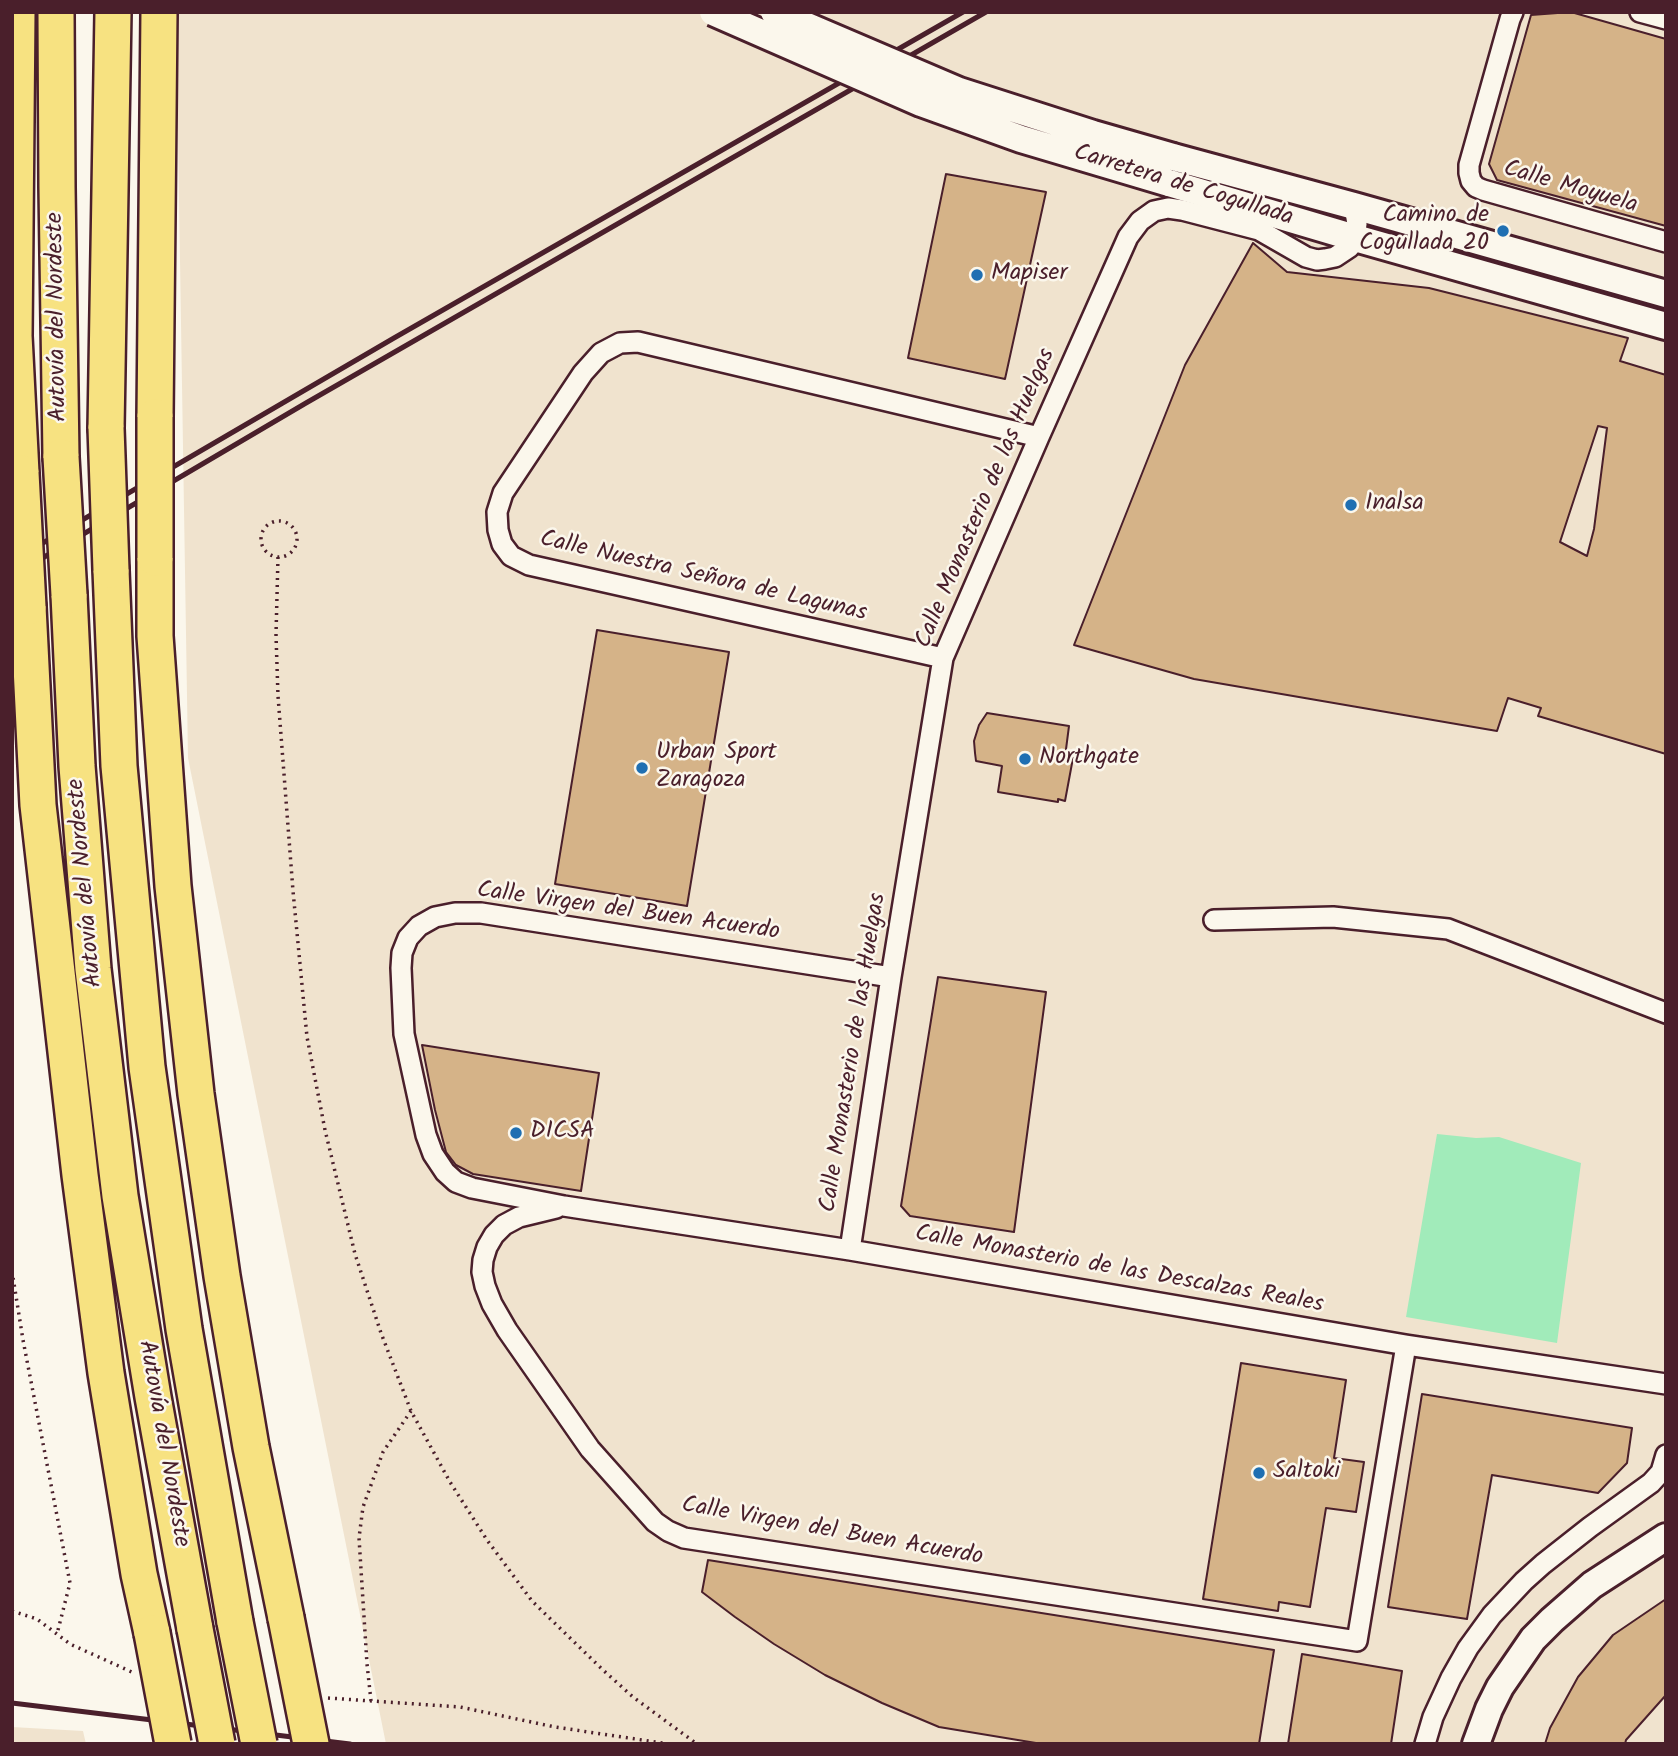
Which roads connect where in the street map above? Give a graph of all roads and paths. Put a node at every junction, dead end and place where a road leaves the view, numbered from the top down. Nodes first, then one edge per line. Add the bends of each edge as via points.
1 (17, 12) edge
2 (56, 12) edge
3 (113, 12) edge
4 (159, 12) edge
5 (713, 12) edge
6 (774, 12) edge
7 (1513, 12) edge
8 (1640, 12) edge
9 (1666, 19) edge
10 (14, 132) edge
11 (1354, 206) junction
12 (1355, 238) junction
13 (1666, 242) edge
14 (1666, 294) edge
15 (1666, 326) edge
16 (1039, 437) junction
17 (278, 557) junction
18 (943, 658) junction
19 (1214, 920) dead end
20 (891, 977) junction
21 (1666, 1013) edge
22 (564, 1206) junction
23 (849, 1250) junction
24 (12, 1271) edge
25 (1406, 1345) junction
26 (1666, 1384) edge
27 (411, 1410) junction
28 (1666, 1455) edge
29 (1666, 1537) edge
30 (12, 1611) edge
31 (57, 1634) junction
32 (139, 1675) dead end
33 (321, 1697) dead end
34 (371, 1701) junction
35 (173, 1744) edge
36 (216, 1744) edge
37 (259, 1744) edge
38 (311, 1744) edge
39 (669, 1744) edge
40 (697, 1744) edge
41 (1425, 1744) edge
42 (1476, 1744) edge

1 - 10 highway
2 - 36 highway, Autovía del Nordeste, bridge via 61,457 93,969 120,1196
3 - 37 highway, Autovía del Nordeste, bridge via 106,428 119,766 147,1067 184,1329
4 - 38 highway, bridge via 155,636 173,886 222,1276
5 - 12 street, Carretera de Cogullada, bridge via 920,103 1021,139
6 - 11 street, Carretera de Cogullada, bridge via 959,91 1093,134
7 - 13 street, Calle Moyuela via 1469,164 1471,181 1483,190
8 - 9 street
10 - 35 highway, bridge via 14,336 38,805 106,1373
11 - 12 street
11 - 14 street, Carretera de Cogullada
12 - 15 street, Carretera de Cogullada
12 - 16 street, Calle Monasterio de las Huelgas via 1344,252 1317,260 1259,230 1182,210 1154,211 1128,237
16 - 18 street, Calle Monasterio de las Huelgas
16 - 18 street, Calle Nuestra Señora de Lagunas via 638,342 620,343 601,353 583,373 503,493 497,512 502,544 511,556 529,565
17 - 17 path via 289,554 297,539 290,524 279,520 267,524 261,541 266,552
17 - 27 path via 278,696 307,1037 355,1254
18 - 20 street, Calle Monasterio de las Huelgas
19 - 21 street via 1333,917 1448,929
20 - 22 street, Calle Virgen del Buen Acuerdo via 481,913 435,917 419,926 402,953 404,1034 433,1154 456,1182
20 - 23 street, Calle Monasterio de las Huelgas
22 - 23 street, Calle Monasterio de las Descalzas Reales
22 - 25 street, Calle Virgen del Buen Acuerdo via 519,1217 494,1235 483,1260 485,1286 507,1330 590,1449 655,1522 684,1538 1357,1641
23 - 25 street, Calle Monasterio de las Descalzas Reales
24 - 31 path via 70,1583
25 - 26 street, Calle Monasterio de las Descalzas Reales
27 - 34 path via 383,1452 363,1507 359,1538
27 - 40 path via 450,1482 532,1601 634,1697
28 - 41 street via 1661,1472 1651,1483 1543,1564 1492,1615 1451,1678
29 - 42 street via 1592,1585 1534,1639 1500,1686
30 - 31 path via 37,1619
31 - 32 path
33 - 34 path
34 - 39 path via 460,1707

